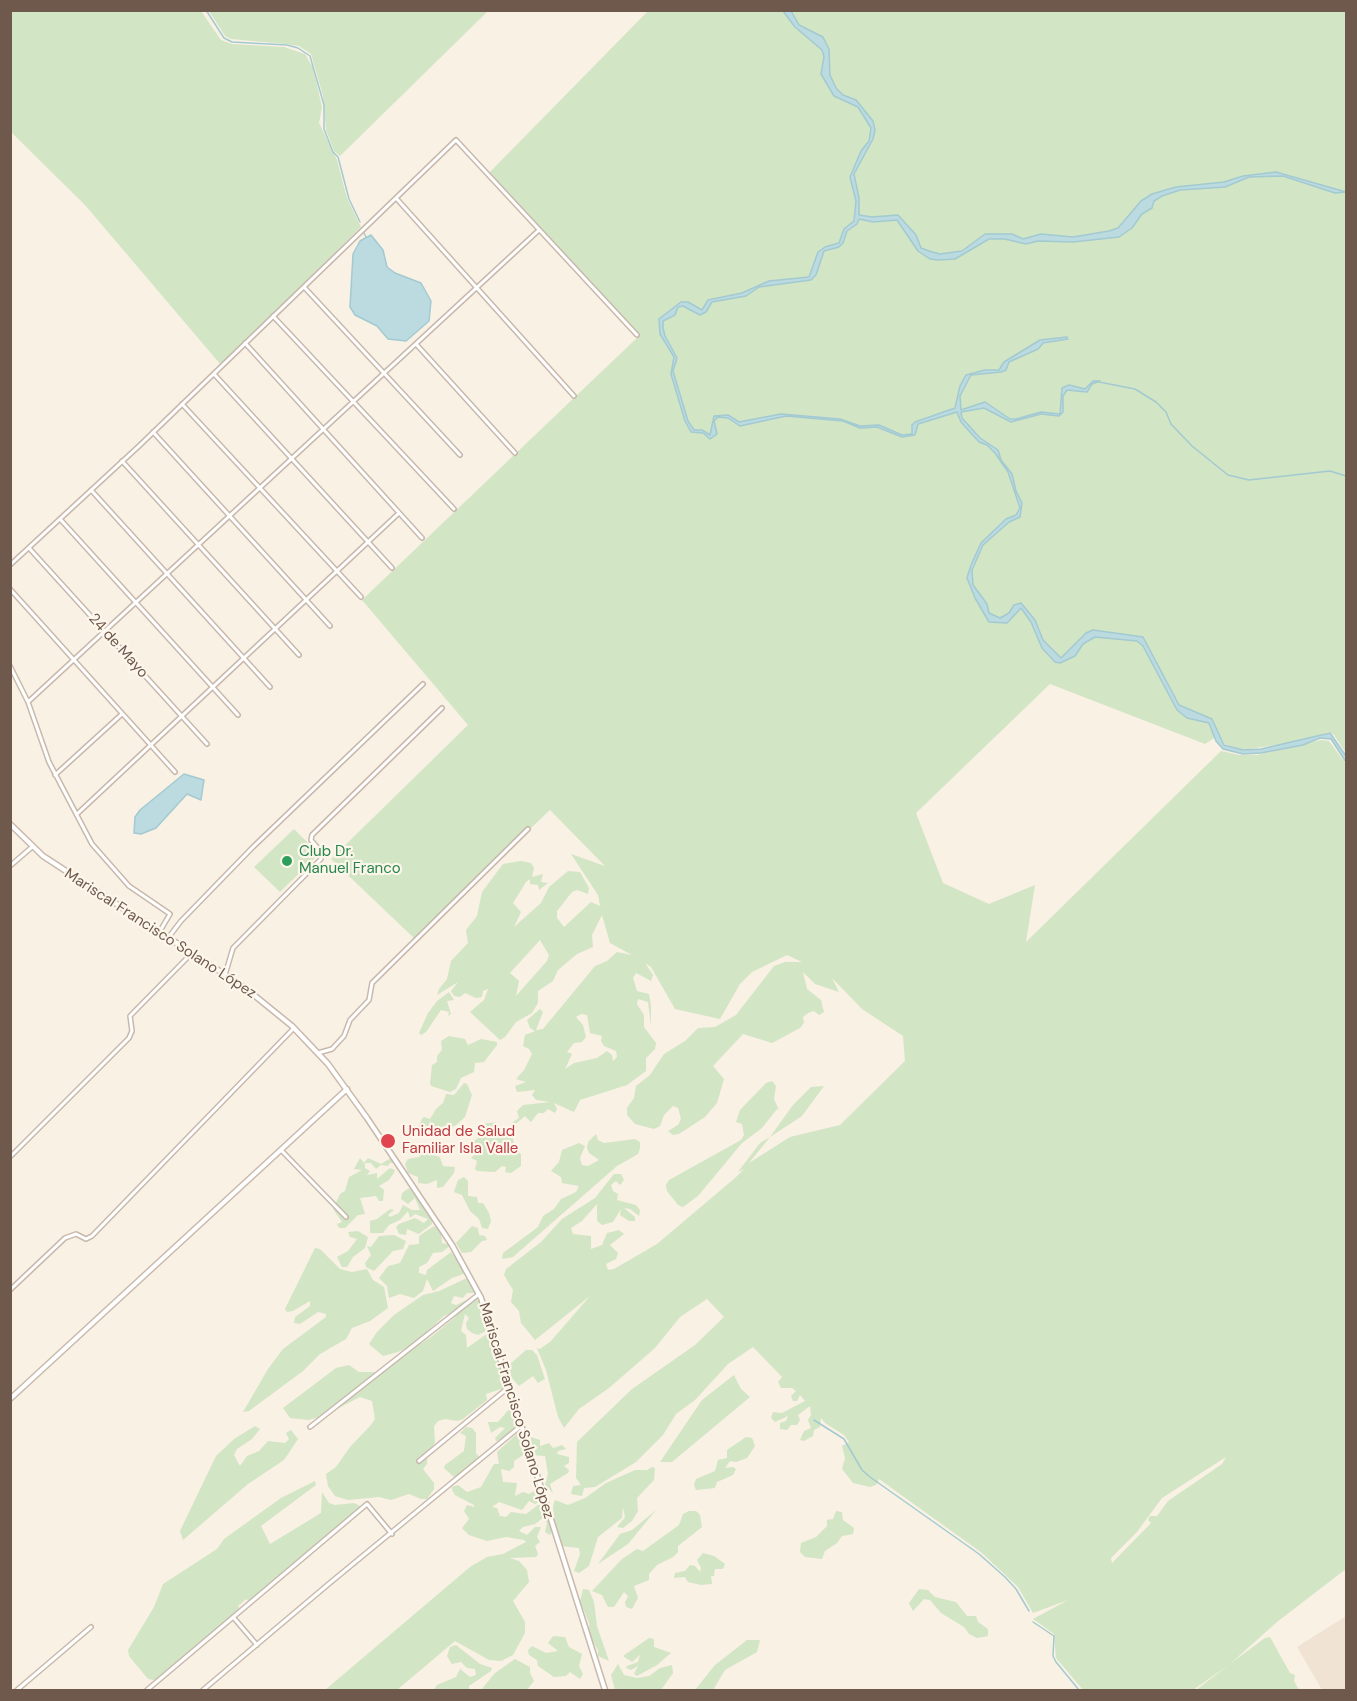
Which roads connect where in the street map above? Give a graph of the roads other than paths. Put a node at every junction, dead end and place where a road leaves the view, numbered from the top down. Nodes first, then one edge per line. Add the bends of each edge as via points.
1 (396, 198) junction
2 (538, 231) junction
3 (304, 287) junction
4 (478, 287) junction
5 (273, 316) junction
6 (638, 335) dead end
7 (245, 343) junction
8 (416, 344) junction
9 (384, 373) junction
10 (214, 374) junction
11 (574, 396) dead end
12 (353, 402) junction
13 (183, 404) junction
14 (324, 429) junction
15 (153, 432) junction
16 (515, 453) dead end
17 (460, 455) dead end
18 (292, 459) junction
19 (122, 461) junction
20 (260, 488) junction
21 (91, 490) junction
22 (454, 510) dead end
23 (399, 513) junction
24 (230, 516) junction
25 (60, 519) junction
26 (422, 538) dead end
27 (368, 542) junction
28 (198, 545) junction
29 (29, 548) junction
30 (10, 565) edge
31 (393, 568) dead end
32 (337, 571) junction
33 (167, 574) junction
34 (10, 589) edge
35 (361, 597) dead end
36 (306, 600) junction
37 (136, 602) junction
38 (330, 626) dead end
39 (275, 628) junction
40 (105, 631) junction
41 (299, 655) dead end
42 (243, 658) junction
43 (74, 660) junction
44 (10, 666) edge
45 (423, 684) dead end
46 (213, 687) junction
47 (270, 687) dead end
48 (28, 702) junction
49 (442, 708) dead end
50 (122, 714) junction
51 (238, 715) dead end
52 (182, 716) junction
53 (207, 744) dead end
54 (151, 745) junction
55 (175, 772) dead end
56 (55, 776) junction
57 (76, 814) junction
58 (10, 824) edge
59 (528, 830) dead end
60 (32, 847) junction
61 (10, 866) edge
62 (160, 931) junction
63 (168, 938) junction
64 (192, 953) junction
65 (225, 975) junction
66 (294, 1028) junction
67 (318, 1053) junction
68 (346, 1089) junction
69 (281, 1150) junction
70 (10, 1157) edge
71 (346, 1216) dead end
72 (10, 1290) edge
73 (479, 1294) junction
74 (510, 1386) junction
75 (10, 1399) edge
76 (523, 1425) junction
77 (310, 1427) dead end
78 (419, 1461) dead end
79 (392, 1534) junction
80 (233, 1617) junction
81 (91, 1627) dead end
82 (257, 1645) junction
83 (17, 1690) edge
84 (147, 1690) edge
85 (203, 1690) edge
86 (605, 1690) edge

1 - 2 street via 456,141
1 - 3 street
1 - 4 street
2 - 4 street
2 - 6 street
3 - 5 street
3 - 9 street
4 - 8 street
4 - 11 street
5 - 7 street
5 - 12 street
7 - 10 street
7 - 14 street
8 - 9 street
8 - 16 street
9 - 12 street
9 - 17 street
10 - 13 street
10 - 18 street
12 - 14 street
12 - 22 street
13 - 15 street
13 - 20 street
14 - 18 street
14 - 23 street
15 - 19 street
15 - 24 street
18 - 20 street
18 - 27 street
19 - 21 street
19 - 28 street
20 - 24 street
20 - 32 street
21 - 25 street
21 - 33 street
23 - 26 street
23 - 27 street
24 - 28 street
24 - 36 street
25 - 29 street
25 - 37 street
27 - 31 street
27 - 32 street
28 - 33 street
28 - 39 street
29 - 30 street
29 - 40 street, 24 de Mayo
32 - 35 street
32 - 36 street
33 - 37 street
33 - 42 street
34 - 43 street
36 - 38 street
36 - 39 street
37 - 40 street
37 - 46 street
39 - 41 street
39 - 42 street
40 - 43 street
40 - 52 street, 24 de Mayo
42 - 46 street
42 - 47 street
43 - 48 street
43 - 50 street
44 - 48 street
45 - 63 street via 253,847
46 - 51 street
46 - 52 street
48 - 56 street
49 - 65 street via 312,835 310,840 322,853 321,859 231,950
50 - 54 street
50 - 56 street
52 - 53 street, 24 de Mayo
52 - 54 street
54 - 55 street
54 - 57 street
56 - 57 street
57 - 62 street via 109,866 129,886 170,914
58 - 60 street, Mariscal Francisco Solano López
59 - 67 street via 372,984 369,1000 350,1020 344,1036 332,1049
60 - 61 street
60 - 62 street, Mariscal Francisco Solano López
62 - 63 street, Mariscal Francisco Solano López
63 - 64 street, Mariscal Francisco Solano López
64 - 65 street, Mariscal Francisco Solano López
64 - 70 street via 130,1016 129,1038
65 - 66 street, Mariscal Francisco Solano López
66 - 67 street, Mariscal Francisco Solano López
66 - 72 street via 92,1236 86,1239 74,1234 65,1238
67 - 68 street, Mariscal Francisco Solano López
68 - 69 street
68 - 73 street, Mariscal Francisco Solano López via 452,1245
69 - 71 street
69 - 75 street
73 - 74 street, Mariscal Francisco Solano López
73 - 77 street
74 - 76 street, Mariscal Francisco Solano López
74 - 78 street
76 - 79 street
76 - 86 street, Mariscal Francisco Solano López
79 - 80 street via 367,1504
79 - 82 street
80 - 82 street
80 - 84 street
81 - 83 street
82 - 85 street

